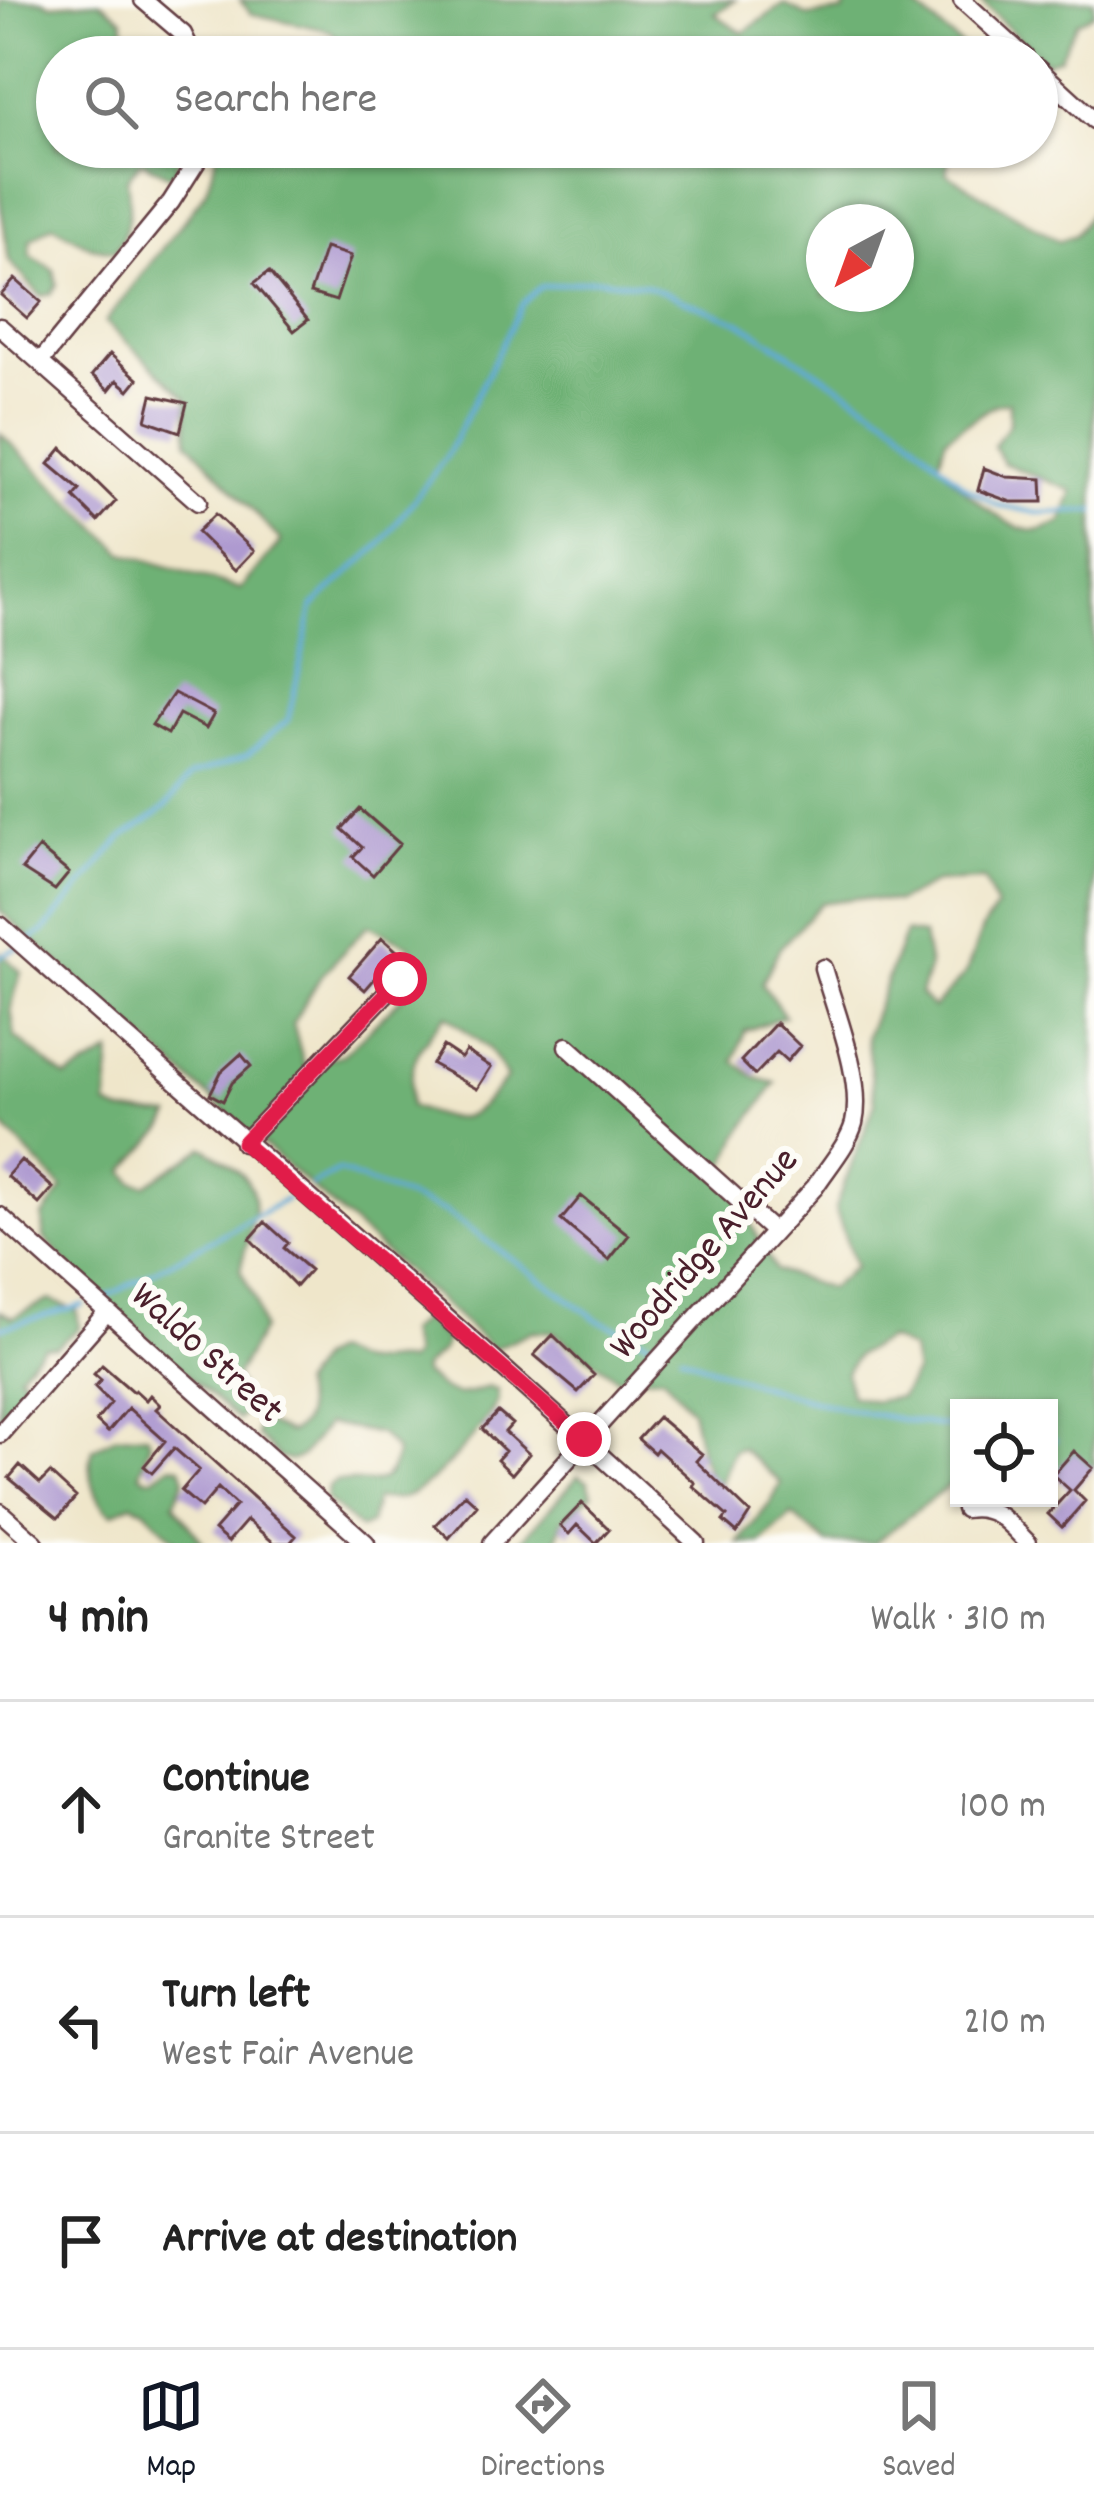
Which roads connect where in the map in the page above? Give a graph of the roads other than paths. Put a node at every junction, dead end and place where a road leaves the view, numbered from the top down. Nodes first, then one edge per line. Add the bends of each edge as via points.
1 (143, 0) edge
2 (962, 0) edge
3 (184, 36) edge
4 (1002, 36) edge
5 (1058, 87) edge
6 (1094, 120) edge
7 (193, 168) edge
8 (0, 327) edge
9 (40, 362) junction
10 (198, 502) dead end
11 (0, 925) edge
12 (824, 968) dead end
13 (400, 979) dead end
14 (567, 1046) dead end
15 (243, 1143) junction
16 (0, 1216) edge
17 (773, 1232) junction
18 (106, 1312) junction
19 (0, 1433) edge
20 (584, 1439) junction
21 (965, 1509) dead end
22 (0, 1512) edge
23 (35, 1543) edge
24 (366, 1543) edge
25 (492, 1543) edge
26 (696, 1543) edge
27 (1028, 1543) edge

1 - 3 street
2 - 4 street
5 - 6 street
7 - 9 street
8 - 9 street
9 - 10 street
11 - 15 street
12 - 17 street, Woodridge Avenue via 857,1091 853,1126 815,1187
13 - 15 street
14 - 17 street
15 - 20 street
16 - 18 street, Waldo Street
17 - 20 street, Woodridge Avenue
18 - 19 street
18 - 24 street, Waldo Street
20 - 25 street, Woodridge Avenue
20 - 26 street
21 - 27 street via 998,1513
22 - 23 street

